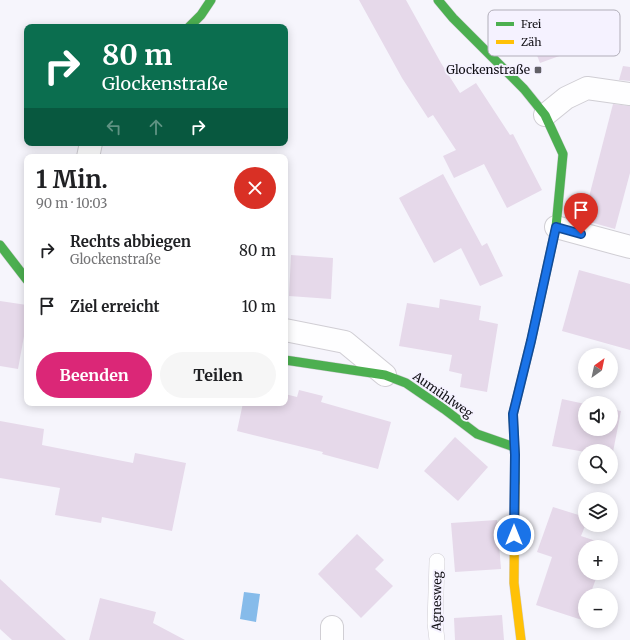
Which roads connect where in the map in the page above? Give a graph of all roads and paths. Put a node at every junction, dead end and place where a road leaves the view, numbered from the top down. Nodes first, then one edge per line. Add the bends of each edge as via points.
1 (211, 0) edge
2 (438, 0) edge
3 (192, 24) edge
4 (488, 53) edge
5 (492, 56) edge
6 (630, 94) edge
7 (545, 115) junction
8 (556, 227) junction
9 (0, 245) edge
10 (630, 247) edge
11 (24, 276) edge
12 (288, 331) edge
13 (288, 360) edge
14 (385, 375) junction
15 (514, 447) junction
16 (437, 561) dead end
17 (437, 640) edge
18 (521, 640) edge

1 - 3 street
2 - 4 street
5 - 7 street via 524,88
6 - 7 street via 587,88 566,98
7 - 8 street via 563,154
8 - 10 street
8 - 15 street via 513,414
9 - 11 street
12 - 14 street via 345,342
13 - 14 street, Aumühlweg
14 - 15 street, Aumühlweg via 406,383 477,434
15 - 18 street via 514,582
16 - 17 lane, Agnesweg

